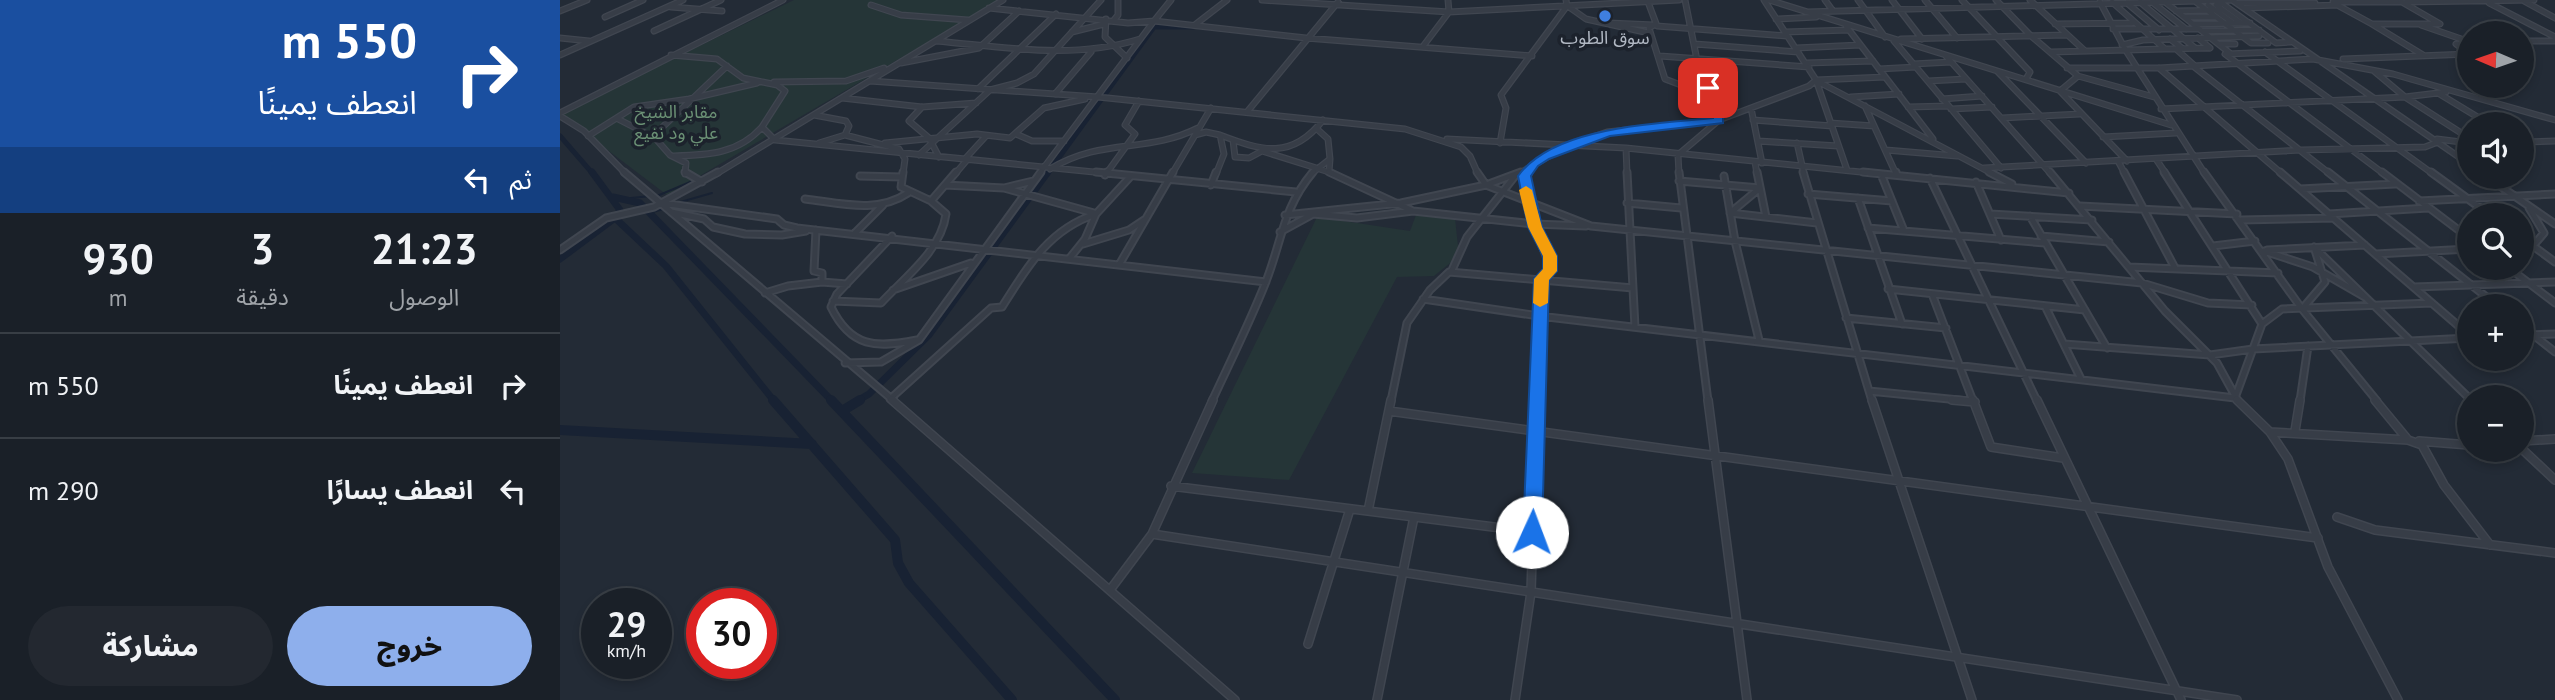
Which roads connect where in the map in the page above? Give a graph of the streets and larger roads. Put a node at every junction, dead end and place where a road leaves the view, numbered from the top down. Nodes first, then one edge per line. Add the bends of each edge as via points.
1 (587, 0) edge
2 (643, 0) edge
3 (683, 0) edge
4 (721, 0) edge
5 (783, 0) edge
6 (1003, 0) edge
7 (1118, 0) edge
8 (1171, 0) edge
9 (1227, 0) edge
10 (1262, 0) edge
11 (1371, 0) edge
12 (1409, 0) edge
13 (1448, 0) edge
14 (1483, 0) edge
15 (1679, 0) edge
16 (1685, 0) edge
17 (1766, 0) edge
18 (1790, 0) edge
19 (1825, 0) edge
20 (1858, 0) edge
21 (1892, 0) edge
22 (1925, 0) edge
23 (1962, 0) edge
24 (1996, 0) edge
25 (2030, 0) edge
26 (2522, 0) edge
27 (2534, 0) edge
28 (1101, 1) edge
29 (1657, 1) edge
30 (2233, 1) edge
31 (2306, 1) edge
32 (2486, 1) edge
33 (1338, 2) edge
34 (1614, 2) edge
35 (1648, 2) edge
36 (2100, 2) edge
37 (2112, 2) junction
38 (2127, 2) junction
39 (2139, 2) junction
40 (2152, 2) junction
41 (2280, 2) edge
42 (2403, 2) junction
43 (1567, 3) edge
44 (2323, 3) edge
45 (2167, 4) junction
46 (871, 5) dead end
47 (2035, 5) junction
48 (1370, 6) junction
49 (2002, 6) junction
50 (2193, 6) edge
51 (2212, 6) edge
52 (2339, 6) junction
53 (669, 7) junction
54 (1968, 7) junction
55 (2301, 7) junction
56 (989, 8) junction
57 (1794, 8) junction
58 (1932, 8) junction
59 (2177, 8) junction
60 (2200, 8) junction
61 (701, 9) junction
62 (1408, 9) junction
63 (1899, 9) junction
64 (2244, 9) junction
65 (1484, 10) junction
66 (1866, 10) junction
67 (2223, 10) junction
68 (2231, 10) junction
69 (560, 11) edge
70 (722, 11) dead end
71 (1019, 11) junction
72 (1833, 11) junction
73 (1449, 12) junction
74 (1806, 12) junction
75 (2184, 12) junction
76 (1056, 14) junction
77 (1087, 16) junction
78 (2143, 16) junction
79 (2156, 16) junction
80 (2169, 16) junction
81 (2224, 16) junction
82 (2231, 16) junction
83 (2240, 16) junction
84 (2253, 16) junction
85 (2555, 16) edge
86 (605, 17) dead end
87 (1822, 17) junction
88 (2127, 17) junction
89 (2192, 17) junction
90 (2200, 17) junction
91 (2208, 17) junction
92 (2216, 17) junction
93 (1776, 19) junction
94 (970, 20) junction
95 (1114, 20) junction
96 (1154, 21) junction
97 (1105, 22) junction
98 (1609, 23) junction
99 (2132, 23) junction
100 (2225, 23) junction
101 (2233, 23) junction
102 (2241, 23) junction
103 (2249, 23) junction
104 (2263, 23) junction
105 (1196, 24) junction
106 (1845, 24) junction
107 (2055, 24) junction
108 (2210, 24) junction
109 (2217, 24) junction
110 (2372, 24) junction
111 (2420, 24) junction
112 (1654, 25) junction
113 (2111, 26) junction
114 (2201, 28) junction
115 (1692, 29) junction
116 (2172, 29) junction
117 (2186, 29) junction
118 (2272, 29) junction
119 (1849, 30) junction
120 (2142, 30) junction
121 (2159, 30) junction
122 (2234, 30) junction
123 (2242, 30) junction
124 (2250, 30) junction
125 (2259, 30) junction
126 (654, 31) dead end
127 (2210, 31) junction
128 (2219, 31) junction
129 (2226, 31) junction
130 (2434, 31) junction
131 (1072, 32) junction
132 (1649, 33) junction
133 (1786, 34) junction
134 (2030, 35) junction
135 (2067, 35) junction
136 (2259, 36) junction
137 (1885, 37) junction
138 (1996, 37) junction
139 (2243, 37) junction
140 (2252, 37) junction
141 (560, 38) edge
142 (1141, 38) junction
143 (1306, 38) junction
144 (1922, 38) junction
145 (1957, 38) junction
146 (2211, 38) junction
147 (2228, 38) junction
148 (2236, 38) junction
149 (2457, 38) edge
150 (1892, 39) junction
151 (2171, 39) junction
152 (2184, 39) junction
153 (2198, 39) junction
154 (2555, 39) edge
155 (2155, 40) junction
156 (2534, 40) edge
157 (935, 41) junction
158 (591, 42) junction
159 (2259, 43) junction
160 (1695, 44) junction
161 (2292, 44) junction
162 (2456, 44) joint
163 (985, 45) junction
164 (1424, 45) junction
165 (1860, 45) junction
166 (2225, 46) junction
167 (2282, 46) dead end
168 (1114, 47) junction
169 (2124, 47) junction
170 (1021, 48) junction
171 (2176, 48) junction
172 (2182, 48) junction
173 (2195, 48) junction
174 (2210, 48) junction
175 (2165, 49) junction
176 (1797, 50) junction
177 (1053, 51) junction
178 (2085, 51) junction
179 (2302, 51) junction
180 (1091, 52) junction
181 (2051, 52) junction
182 (2265, 52) junction
183 (560, 55) edge
184 (671, 55) junction
185 (1945, 55) junction
186 (1532, 56) junction
187 (1660, 56) junction
188 (2424, 56) junction
189 (1127, 58) junction
190 (1696, 58) junction
191 (2314, 59) junction
192 (2323, 60) junction
193 (1873, 61) junction
194 (2274, 61) junction
195 (1951, 62) junction
196 (2237, 63) junction
197 (897, 64) junction
198 (1807, 65) junction
199 (1914, 65) junction
200 (727, 66) junction
201 (2136, 66) junction
202 (2194, 66) junction
203 (2067, 68) junction
204 (2159, 68) junction
205 (1879, 69) junction
206 (1997, 71) junction
207 (2374, 71) junction
208 (2078, 76) junction
209 (1885, 77) junction
210 (1966, 79) junction
211 (2026, 79) junction
212 (1816, 80) junction
213 (870, 81) junction
214 (757, 82) junction
215 (1928, 82) junction
216 (978, 89) junction
217 (990, 90) junction
218 (2060, 91) junction
219 (2450, 92) junction
220 (2438, 93) junction
221 (1055, 94) junction
222 (1899, 94) junction
223 (1982, 96) junction
224 (698, 97) junction
225 (1098, 97) junction
226 (1849, 97) junction
227 (2154, 97) junction
228 (2405, 97) junction
229 (842, 98) junction
230 (1717, 98) junction
231 (1942, 99) junction
232 (2370, 99) junction
233 (1139, 101) junction
234 (2331, 101) junction
235 (560, 103) edge
236 (976, 103) junction
237 (2287, 103) junction
238 (1864, 104) junction
239 (2244, 105) junction
240 (922, 107) junction
241 (1909, 107) junction
242 (1950, 107) junction
243 (1992, 107) junction
244 (2205, 107) junction
245 (1210, 108) junction
246 (1751, 108) junction
247 (2161, 109) junction
248 (561, 112) edge
249 (1247, 112) junction
250 (2469, 112) edge
251 (2081, 114) junction
252 (814, 115) junction
253 (2042, 116) junction
254 (2002, 118) junction
255 (618, 119) junction
256 (1322, 120) junction
257 (1719, 120) junction
258 (1754, 120) junction
259 (2555, 120) edge
260 (1831, 125) junction
261 (2171, 125) junction
262 (1874, 126) junction
263 (762, 127) junction
264 (1200, 127) junction
265 (1317, 129) junction
266 (2457, 130) edge
267 (2176, 132) junction
268 (1016, 134) junction
269 (588, 135) junction
270 (845, 135) junction
271 (1195, 135) junction
272 (1220, 135) junction
273 (940, 136) junction
274 (986, 136) junction
275 (1428, 136) junction
276 (652, 137) junction
277 (2103, 137) junction
278 (775, 140) junction
279 (1233, 140) junction
280 (930, 141) junction
281 (1064, 141) junction
282 (1758, 141) junction
283 (2437, 141) junction
284 (2534, 141) edge
285 (2555, 141) edge
286 (1935, 142) junction
287 (2457, 142) edge
288 (881, 143) junction
289 (1500, 143) junction
290 (1797, 143) junction
291 (814, 144) junction
292 (1567, 146) junction
293 (1838, 146) junction
294 (1127, 147) junction
295 (1626, 148) junction
296 (2397, 148) junction
297 (1886, 150) junction
298 (2301, 150) junction
299 (2349, 150) junction
300 (1262, 151) junction
301 (2259, 153) junction
302 (904, 154) junction
303 (919, 155) junction
304 (1678, 155) junction
305 (2457, 155) edge
306 (672, 156) junction
307 (939, 157) junction
308 (1962, 157) junction
309 (2193, 157) junction
310 (1330, 159) junction
311 (2156, 159) junction
312 (965, 160) junction
313 (2118, 161) junction
314 (2127, 161) junction
315 (1755, 162) junction
316 (1762, 163) junction
317 (2086, 163) junction
318 (1534, 164) junction
319 (2044, 165) junction
320 (1801, 166) junction
321 (2001, 167) junction
322 (1316, 168) junction
323 (1984, 168) junction
324 (1047, 169) junction
325 (1847, 170) junction
326 (1329, 172) junction
327 (1881, 174) junction
328 (1105, 175) junction
329 (1516, 175) junction
330 (1897, 175) junction
331 (860, 176) dead end
332 (1724, 176) dead end
333 (902, 177) junction
334 (1130, 177) junction
335 (1930, 178) junction
336 (1035, 180) junction
337 (1168, 180) junction
338 (1679, 181) junction
339 (702, 182) junction
340 (1976, 182) junction
341 (2395, 184) junction
342 (945, 185) junction
343 (1211, 185) junction
344 (1486, 185) junction
345 (1725, 185) junction
346 (2016, 186) junction
347 (2346, 187) junction
348 (1004, 188) junction
349 (1760, 188) junction
350 (2300, 189) junction
351 (2504, 189) edge
352 (1296, 192) junction
353 (908, 193) junction
354 (1502, 193) junction
355 (2069, 193) junction
356 (1024, 194) junction
357 (1808, 194) junction
358 (2555, 195) edge
359 (2515, 197) junction
360 (1858, 198) junction
361 (805, 199) dead end
362 (2468, 199) junction
363 (1527, 200) junction
364 (931, 201) junction
365 (1892, 201) junction
366 (2419, 201) junction
367 (660, 203) junction
368 (1401, 203) junction
369 (1626, 203) junction
370 (2474, 203) edge
371 (2523, 203) edge
372 (883, 205) junction
373 (2080, 206) junction
374 (1681, 208) junction
375 (2428, 208) junction
376 (2143, 209) junction
377 (2534, 210) edge
378 (1413, 211) junction
379 (2190, 211) junction
380 (2377, 211) junction
381 (671, 212) junction
382 (1730, 213) junction
383 (1096, 214) junction
384 (1313, 214) junction
385 (1990, 214) junction
386 (2237, 214) junction
387 (1285, 215) junction
388 (2030, 216) junction
389 (2331, 216) junction
390 (1766, 217) junction
391 (2534, 217) edge
392 (1480, 219) junction
393 (1146, 220) junction
394 (2092, 220) junction
395 (2241, 220) junction
396 (1817, 223) junction
397 (1534, 224) junction
398 (2555, 224) edge
399 (1591, 226) junction
400 (1868, 228) junction
401 (818, 230) junction
402 (1629, 230) junction
403 (2457, 230) edge
404 (1904, 231) junction
405 (1280, 232) junction
406 (855, 233) junction
407 (892, 236) junction
408 (1685, 236) junction
409 (1956, 236) junction
410 (2001, 240) junction
411 (2043, 240) junction
412 (1735, 241) junction
413 (2255, 241) junction
414 (2109, 242) junction
415 (936, 243) junction
416 (2365, 245) junction
417 (2534, 245) edge
418 (2213, 246) junction
419 (984, 247) junction
420 (2314, 247) junction
421 (2534, 247) edge
422 (1076, 249) junction
423 (560, 250) edge
424 (2262, 250) junction
425 (2457, 250) edge
426 (2428, 251) junction
427 (1826, 252) junction
428 (1036, 254) junction
429 (2376, 254) junction
430 (1879, 257) junction
431 (1069, 258) junction
432 (973, 262) junction
433 (2555, 262) edge
434 (1119, 265) junction
435 (1972, 266) junction
436 (2129, 267) junction
437 (2175, 268) junction
438 (1452, 270) junction
439 (2230, 272) junction
440 (2322, 272) junction
441 (2278, 273) junction
442 (2064, 276) junction
443 (1541, 279) junction
444 (2525, 280) edge
445 (822, 282) junction
446 (1266, 282) junction
447 (2528, 282) junction
448 (2555, 282) edge
449 (2142, 283) junction
450 (847, 284) junction
451 (2472, 284) junction
452 (2414, 286) junction
453 (1633, 288) junction
454 (1888, 289) junction
455 (892, 290) junction
456 (765, 293) junction
457 (1932, 294) junction
458 (2484, 294) edge
459 (1423, 299) junction
460 (1989, 300) junction
461 (833, 301) junction
462 (2432, 303) junction
463 (2555, 303) edge
464 (2252, 305) junction
465 (2378, 305) junction
466 (2045, 306) junction
467 (2302, 309) junction
468 (2085, 310) junction
469 (1539, 316) junction
470 (1846, 318) junction
471 (1902, 324) junction
472 (2262, 324) junction
473 (2457, 325) edge
474 (1635, 327) junction
475 (1946, 328) junction
476 (1697, 333) junction
477 (2534, 334) edge
478 (2555, 334) edge
479 (2534, 336) edge
480 (2457, 337) edge
481 (919, 340) junction
482 (1759, 340) junction
483 (2409, 341) junction
484 (2064, 344) junction
485 (2330, 344) junction
486 (2308, 346) junction
487 (2107, 348) junction
488 (2253, 349) junction
489 (1857, 352) junction
490 (2555, 352) edge
491 (2210, 355) junction
492 (845, 363) junction
493 (1961, 366) junction
494 (2024, 373) junction
495 (2081, 379) junction
496 (2457, 387) edge
497 (1869, 391) junction
498 (2235, 398) junction
499 (890, 399) junction
500 (1975, 402) junction
501 (1389, 411) junction
502 (2295, 430) junction
503 (1535, 431) junction
504 (2270, 432) junction
505 (2555, 439) edge
506 (2408, 440) junction
507 (2534, 440) edge
508 (2457, 444) edge
509 (1713, 456) junction
510 (2063, 458) junction
511 (2534, 460) edge
512 (2555, 480) edge
513 (1899, 481) junction
514 (1171, 486) junction
515 (2091, 508) junction
516 (1350, 509) junction
517 (1368, 511) junction
518 (1414, 517) junction
519 (2337, 517) dead end
520 (1532, 532) junction
521 (1152, 534) junction
522 (2318, 538) junction
523 (2490, 545) junction
524 (2555, 553) edge
525 (1334, 562) junction
526 (1401, 572) junction
527 (1110, 590) junction
528 (1531, 592) junction
529 (1737, 623) junction
530 (1308, 644) dead end
531 (1959, 657) junction
532 (2177, 691) junction
533 (1235, 700) edge
534 (1377, 700) edge
535 (1516, 700) edge
536 (1746, 700) edge
537 (1972, 700) edge
538 (2181, 700) edge
539 (2237, 700) edge
540 (2398, 700) edge

1 - 69 street
2 - 86 street
3 - 53 street
4 - 61 street
5 - 184 street
6 - 56 street
7 - 95 street
8 - 96 street
9 - 105 street
10 - 33 street
11 - 48 street
12 - 62 street
13 - 73 street
14 - 65 street
15 - 29 street
16 - 115 street
17 - 57 street
17 - 93 street
18 - 57 street
19 - 72 street
20 - 66 street
21 - 63 street
22 - 58 street
23 - 54 street
24 - 49 street
25 - 47 street
26 - 27 street
26 - 32 street
26 - 85 street
28 - 77 street
29 - 35 street
30 - 41 street
30 - 51 street
30 - 64 street
31 - 41 street
31 - 44 street
32 - 42 street
32 - 154 street
33 - 48 street
33 - 143 street
34 - 35 street
34 - 43 street
35 - 112 street
36 - 37 street
36 - 47 street
36 - 113 street
37 - 38 street
37 - 88 street
38 - 39 street
38 - 78 street
39 - 40 street
39 - 79 street
40 - 45 street
40 - 80 street
41 - 55 street
41 - 55 street
41 - 64 street
42 - 44 street
42 - 111 street via 2440,24
43 - 65 street
43 - 98 street via 1586,19
43 - 186 street
44 - 52 street
44 - 52 street
44 - 55 street
45 - 50 street
45 - 59 street
46 - 94 street via 901,15
47 - 49 street
47 - 107 street
48 - 62 street
49 - 54 street
49 - 134 street
50 - 51 street
50 - 60 street
50 - 75 street
50 - 90 street
51 - 60 street
51 - 67 street
51 - 68 street via 2223,4
51 - 81 street
51 - 92 street
52 - 110 street
53 - 61 street
53 - 158 street
54 - 58 street
54 - 138 street
56 - 71 street
56 - 94 street
57 - 74 street
58 - 63 street
58 - 145 street
59 - 75 street
59 - 75 street
60 - 91 street
61 - 70 street
61 - 126 street
62 - 73 street
63 - 66 street
63 - 144 street
64 - 68 street
64 - 84 street
65 - 73 street
66 - 72 street
66 - 137 street
67 - 68 street
67 - 82 street
68 - 83 street
71 - 76 street
71 - 163 street
72 - 74 street
73 - 164 street
74 - 87 street
75 - 80 street
75 - 89 street
75 - 114 street
76 - 77 street
76 - 170 street
77 - 97 street
77 - 131 street
78 - 79 street
78 - 88 street
78 - 121 street
79 - 80 street
79 - 116 street
80 - 117 street
81 - 82 street
81 - 92 street
81 - 101 street
82 - 83 street
82 - 102 street
83 - 84 street
83 - 103 street
84 - 104 street
87 - 93 street
87 - 106 street
88 - 99 street
89 - 90 street
89 - 114 street
90 - 91 street
90 - 108 street
91 - 92 street
91 - 109 street
92 - 100 street
93 - 133 street
94 - 157 street
95 - 96 street
95 - 97 street
96 - 105 street
96 - 142 street
97 - 131 street
97 - 168 street via 1105,37
98 - 112 street
98 - 132 street
99 - 113 street
99 - 120 street
100 - 101 street
100 - 109 street
100 - 122 street
101 - 102 street
101 - 123 street
102 - 103 street
102 - 124 street
103 - 104 street
103 - 125 street
104 - 118 street
105 - 143 street
106 - 119 street
106 - 137 street
107 - 113 street
107 - 135 street
108 - 109 street
108 - 114 street
108 - 128 street
109 - 129 street
110 - 111 street
110 - 188 street
111 - 130 street
112 - 115 street
112 - 132 street
113 - 120 street
113 - 169 street
114 - 117 street
114 - 127 street
114 - 146 street
115 - 133 street
115 - 160 street
116 - 117 street
116 - 121 street
116 - 152 street
117 - 153 street
118 - 125 street
118 - 161 street
119 - 133 street
119 - 165 street
120 - 121 street
120 - 155 street
121 - 151 street
122 - 123 street
122 - 129 street
122 - 139 street
123 - 124 street
123 - 140 street
124 - 125 street
124 - 136 street
125 - 161 street via 2276,43
127 - 128 street
127 - 166 street
128 - 129 street
128 - 147 street
129 - 148 street
130 - 149 street
130 - 162 street
131 - 177 street
132 - 187 street
133 - 176 street
134 - 135 street
134 - 138 street
134 - 181 street
135 - 178 street
136 - 140 street
136 - 159 street via 2268,43
137 - 150 street
138 - 145 street
138 - 211 street via 2030,72
139 - 140 street
139 - 148 street
139 - 159 street
140 - 159 street
141 - 158 street
142 - 168 street
142 - 189 street
143 - 164 street
143 - 249 street
144 - 145 street
144 - 150 street
146 - 153 street
146 - 166 street
147 - 148 street
147 - 166 street
147 - 166 street via 2235,44
150 - 185 street
150 - 199 street
151 - 152 street
151 - 155 street
151 - 172 street
152 - 153 street
152 - 173 street
153 - 174 street
154 - 156 street
155 - 169 street
155 - 175 street
157 - 163 street
157 - 197 street
158 - 183 street
160 - 176 street
160 - 190 street
161 - 167 street
161 - 179 street
162 - 188 street via 2469,54
163 - 170 street
163 - 197 street
164 - 186 street
165 - 176 street
165 - 193 street
166 - 174 street
166 - 182 street
166 - 196 street via 2225,54
168 - 180 street
168 - 189 street
169 - 175 street
169 - 178 street
169 - 201 street
170 - 177 street
170 - 216 street
171 - 172 street
171 - 175 street
171 - 202 street
172 - 173 street
173 - 174 street
176 - 198 street
177 - 180 street
177 - 217 street via 1029,78
178 - 181 street
179 - 182 street
179 - 191 street
180 - 221 street
181 - 203 street
182 - 194 street
184 - 200 street via 702,55
184 - 248 street
185 - 195 street
185 - 206 street
186 - 289 street via 1501,95 1506,108
187 - 190 street
187 - 230 street via 1665,79
188 - 192 street
189 - 225 street
190 - 198 street
190 - 230 street via 1700,75
191 - 192 street
191 - 194 street
191 - 232 street
192 - 207 street
193 - 198 street
193 - 205 street
194 - 196 street
194 - 234 street
195 - 199 street
195 - 210 street
196 - 202 street
196 - 237 street
197 - 213 street
197 - 214 street via 846,81
198 - 212 street
199 - 205 street
199 - 215 street
200 - 214 street
200 - 224 street
201 - 203 street
201 - 204 street
201 - 227 street
202 - 204 street
202 - 239 street
203 - 208 street
204 - 244 street
205 - 209 street
206 - 211 street
206 - 253 street
207 - 219 street
207 - 228 street
208 - 218 street
208 - 227 street
209 - 212 street
209 - 222 street
210 - 215 street
210 - 223 street
211 - 218 street
212 - 226 street
212 - 246 street
212 - 260 street
213 - 216 street
213 - 229 street
214 - 224 street
214 - 263 street via 785,90
215 - 231 street
216 - 217 street
217 - 221 street
217 - 236 street
218 - 251 street
218 - 261 street
219 - 220 street
219 - 259 street
220 - 228 street
220 - 250 street
221 - 225 street
222 - 226 street
222 - 241 street
223 - 231 street
223 - 243 street
224 - 255 street via 634,107
224 - 276 street
225 - 233 street
225 - 268 street via 1044,108
225 - 281 street
226 - 238 street
227 - 247 street
228 - 232 street
228 - 266 street
229 - 240 street
229 - 252 street
230 - 257 street
231 - 242 street
232 - 234 street
232 - 283 street
233 - 245 street
233 - 294 street via 1125,125 1135,134
234 - 237 street
234 - 296 street
235 - 248 street
236 - 240 street
236 - 273 street
237 - 239 street
237 - 299 street
238 - 262 street
238 - 286 street
239 - 244 street
239 - 298 street
240 - 280 street via 909,121
241 - 242 street
241 - 286 street
242 - 243 street
242 - 321 street
243 - 254 street
244 - 247 street
244 - 301 street
245 - 249 street
245 - 264 street
246 - 257 street
246 - 258 street
247 - 261 street
248 - 269 street
249 - 256 street
251 - 253 street
251 - 277 street
252 - 270 street via 846,121
252 - 278 street
253 - 254 street
253 - 317 street
254 - 319 street
255 - 269 street
255 - 276 street
256 - 265 street
256 - 275 street
257 - 292 street via 1621,130
257 - 304 street
258 - 260 street
258 - 282 street
260 - 262 street
260 - 293 street
261 - 267 street
262 - 297 street
263 - 278 street
263 - 306 street via 738,149
264 - 271 street
264 - 294 street via 1173,141
265 - 300 street via 1313,136 1288,147
265 - 310 street via 1328,139
267 - 277 street
267 - 309 street
268 - 274 street via 1010,138
268 - 281 street via 1032,141
269 - 367 street
270 - 288 street
270 - 291 street
271 - 272 street
271 - 337 street
272 - 279 street
272 - 343 street via 1224,154
273 - 274 street
273 - 280 street
274 - 312 street
275 - 289 street
275 - 344 street via 1467,152
276 - 306 street
277 - 314 street
278 - 291 street
278 - 339 street
279 - 300 street
279 - 300 street via 1235,157 1249,158
280 - 288 street
280 - 303 street
280 - 307 street
281 - 324 street
282 - 290 street
282 - 316 street
283 - 287 street
283 - 296 street via 2424,147
283 - 305 street
284 - 285 street
286 - 308 street
288 - 302 street
289 - 292 street
290 - 293 street
290 - 320 street
291 - 302 street
292 - 295 street
292 - 318 street
293 - 325 street
294 - 324 street via 1080,152
294 - 328 street
295 - 304 street
295 - 369 street
296 - 299 street
296 - 362 street
297 - 308 street
297 - 330 street
298 - 299 street
298 - 301 street
298 - 347 street
299 - 341 street
300 - 322 street
301 - 309 street
301 - 350 street
302 - 303 street
302 - 333 street
303 - 307 street
304 - 315 street
304 - 338 street
306 - 339 street via 686,163 685,174
307 - 312 street
308 - 323 street
309 - 311 street
309 - 386 street
310 - 322 street
310 - 326 street
311 - 314 street
311 - 379 street
312 - 324 street
312 - 342 street
313 - 314 street
313 - 317 street
313 - 376 street
315 - 316 street
315 - 349 street
316 - 320 street
317 - 319 street
318 - 329 street
318 - 363 street via 1525,176
319 - 321 street
319 - 355 street
320 - 325 street
320 - 357 street
321 - 323 street
322 - 326 street
322 - 352 street
323 - 346 street
324 - 328 street
324 - 336 street
325 - 327 street
326 - 368 street
327 - 330 street
327 - 365 street
328 - 334 street
329 - 344 street
329 - 354 street
330 - 335 street
331 - 333 street
332 - 345 street
333 - 353 street via 901,187
334 - 337 street
334 - 383 street
335 - 340 street
335 - 409 street
336 - 348 street
336 - 356 street
337 - 343 street
337 - 393 street
338 - 345 street
338 - 374 street
339 - 367 street
340 - 346 street
340 - 385 street
341 - 347 street
341 - 366 street
342 - 348 street
342 - 364 street
343 - 352 street
344 - 354 street
344 - 368 street
345 - 349 street
345 - 382 street
346 - 355 street
347 - 350 street
347 - 380 street
348 - 356 street
349 - 382 street
349 - 390 street
350 - 389 street
351 - 359 street
352 - 387 street
353 - 364 street
353 - 372 street
354 - 363 street
354 - 392 street
355 - 373 street
356 - 383 street
356 - 419 street
357 - 360 street
357 - 396 street
358 - 359 street
359 - 362 street
359 - 371 street
360 - 365 street
360 - 400 street
361 - 372 street
362 - 366 street
362 - 370 street
363 - 397 street
363 - 399 street
364 - 415 street via 946,214
365 - 404 street
366 - 375 street
367 - 381 street
367 - 401 street via 778,219 784,225
367 - 423 street via 613,215
368 - 378 street
368 - 384 street
369 - 374 street
369 - 402 street
372 - 406 street
373 - 376 street
373 - 394 street
374 - 408 street
375 - 380 street
375 - 403 street
376 - 379 street
376 - 437 street
377 - 398 street
378 - 384 street via 1357,218
378 - 392 street
379 - 386 street
379 - 418 street
380 - 389 street
380 - 426 street
381 - 401 street via 745,234
381 - 456 street
382 - 390 street
382 - 412 street
383 - 422 street
383 - 428 street via 1080,217 1061,229
384 - 387 street
384 - 405 street
385 - 388 street
385 - 410 street
386 - 395 street
387 - 405 street
388 - 394 street
388 - 411 street
389 - 395 street
389 - 416 street
390 - 396 street
391 - 417 street via 2544,233
392 - 397 street
392 - 438 street
393 - 422 street
393 - 434 street
394 - 414 street
395 - 413 street
396 - 427 street
397 - 399 street
397 - 443 street via 1550,256 1550,271
399 - 402 street
400 - 404 street
400 - 430 street
401 - 406 street
401 - 445 street via 814,271 822,273
402 - 408 street
402 - 453 street
404 - 409 street
405 - 446 street
406 - 407 street
407 - 415 street
407 - 450 street
408 - 412 street
408 - 476 street
409 - 410 street
409 - 435 street
410 - 411 street
411 - 414 street
411 - 442 street
412 - 427 street
412 - 482 street
413 - 418 street
413 - 424 street
414 - 436 street
415 - 419 street
415 - 455 street
416 - 420 street
416 - 429 street
418 - 439 street
419 - 428 street
419 - 432 street
420 - 424 street
420 - 440 street
420 - 465 street
421 - 433 street
422 - 431 street
424 - 440 street
424 - 441 street
425 - 426 street
426 - 429 street
426 - 451 street
427 - 430 street
427 - 470 street
428 - 431 street
428 - 499 street via 1002,307 991,308
429 - 452 street
430 - 435 street
430 - 454 street
431 - 434 street
432 - 455 street
432 - 481 street
434 - 446 street
435 - 442 street
435 - 460 street
436 - 437 street
436 - 449 street
437 - 439 street
438 - 443 street
438 - 459 street
439 - 441 street
439 - 464 street
440 - 465 street
440 - 467 street via 2325,282
441 - 467 street
442 - 449 street
442 - 468 street
443 - 453 street
443 - 469 street
444 - 447 street
445 - 450 street
445 - 456 street
446 - 514 street
447 - 448 street
447 - 451 street
447 - 463 street
449 - 464 street via 2208,303
449 - 491 street
450 - 461 street
451 - 452 street
451 - 458 street
452 - 462 street
453 - 474 street
454 - 457 street
454 - 471 street
455 - 461 street via 881,303
456 - 492 street
457 - 460 street
457 - 475 street
459 - 469 street
459 - 501 street via 1407,323
460 - 466 street
460 - 494 street
461 - 481 street via 837,324 851,336 888,347
462 - 465 street
462 - 473 street
464 - 472 street
465 - 467 street
465 - 483 street
466 - 468 street
466 - 484 street
467 - 472 street via 2282,309
467 - 485 street
468 - 487 street
469 - 474 street
469 - 503 street
470 - 471 street
470 - 489 street
471 - 475 street
472 - 488 street
474 - 476 street
475 - 493 street
476 - 482 street
476 - 509 street
477 - 478 street
479 - 490 street
480 - 483 street
481 - 492 street via 881,362
482 - 489 street
483 - 485 street
483 - 496 street
484 - 487 street
484 - 495 street
485 - 486 street
485 - 506 street
486 - 488 street
486 - 502 street
487 - 491 street
488 - 491 street
488 - 498 street
489 - 493 street
489 - 497 street
491 - 498 street
492 - 499 street
493 - 494 street
493 - 500 street
494 - 495 street
494 - 510 street
495 - 498 street
497 - 500 street
497 - 513 street
498 - 504 street
499 - 527 street
500 - 510 street via 1991,447
501 - 503 street
501 - 517 street
502 - 504 street
502 - 506 street
503 - 509 street
503 - 520 street
504 - 522 street via 2288,459
505 - 507 street
506 - 508 street
506 - 523 street via 2422,445 2444,485
509 - 513 street
509 - 529 street
510 - 515 street
511 - 512 street
513 - 515 street
513 - 531 street
514 - 516 street
514 - 521 street
515 - 522 street
515 - 532 street
516 - 517 street
516 - 525 street
517 - 518 street
518 - 520 street
518 - 526 street
519 - 523 street via 2375,530
520 - 528 street
521 - 525 street
521 - 527 street
522 - 540 street via 2328,567
523 - 524 street
525 - 526 street
525 - 530 street
526 - 528 street
526 - 534 street
527 - 533 street
528 - 529 street
528 - 535 street
529 - 531 street
529 - 536 street
531 - 532 street
531 - 537 street
532 - 538 street
532 - 539 street

